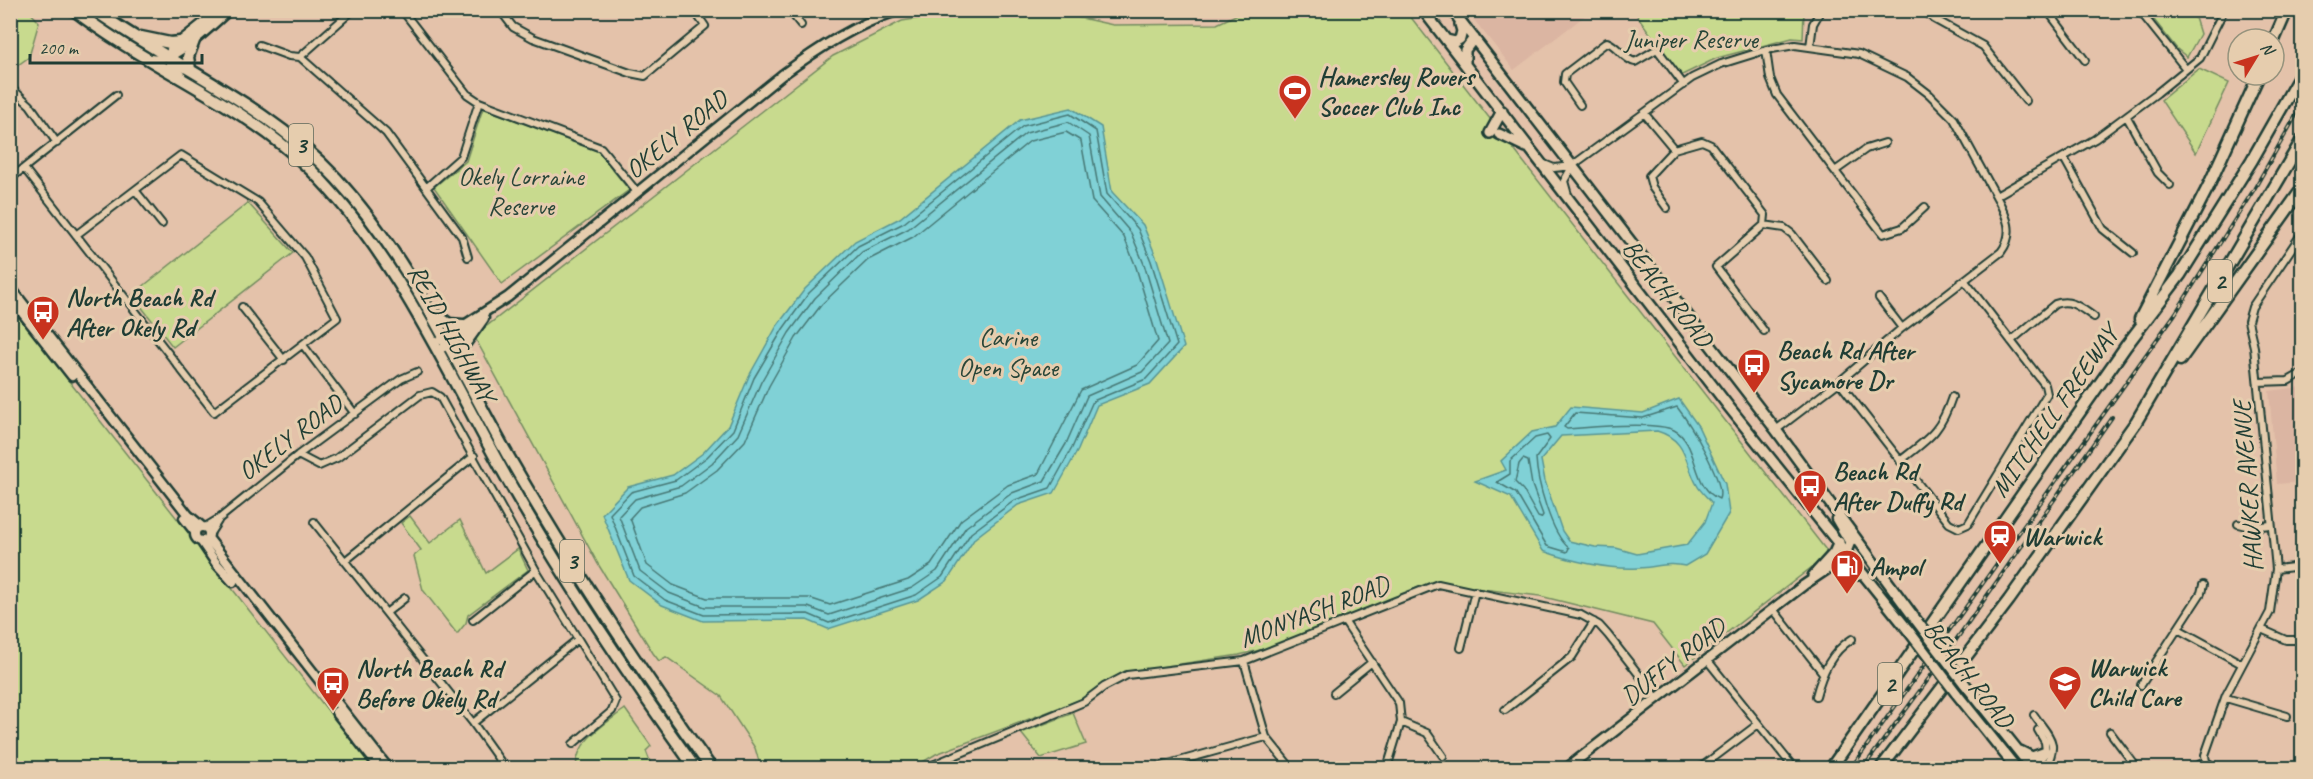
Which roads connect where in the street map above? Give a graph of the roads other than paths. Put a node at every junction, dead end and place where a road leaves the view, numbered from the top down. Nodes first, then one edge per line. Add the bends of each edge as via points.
1 (74, 10) edge
2 (94, 10) edge
3 (220, 10) edge
4 (229, 10) edge
5 (353, 10) edge
6 (402, 10) edge
7 (500, 10) edge
8 (694, 10) edge
9 (789, 10) edge
10 (899, 10) edge
11 (1424, 10) edge
12 (1821, 10) edge
13 (1924, 10) edge
14 (2047, 10) edge
15 (2139, 10) edge
16 (2224, 10) edge
17 (2287, 10) edge
18 (1453, 12) edge
19 (801, 25) dead end
20 (2280, 27) edge
21 (129, 34) junction
22 (195, 38) junction
23 (1473, 38) junction
24 (1446, 40) junction
25 (259, 45) dead end
26 (1810, 47) junction
27 (1766, 50) junction
28 (172, 53) junction
29 (300, 57) junction
30 (148, 59) junction
31 (2085, 60) dead end
32 (1465, 64) junction
33 (190, 69) junction
34 (2186, 69) junction
35 (2302, 72) edge
36 (189, 82) junction
37 (1684, 85) junction
38 (10, 87) edge
39 (2254, 87) edge
40 (116, 95) dead end
41 (2026, 101) dead end
42 (479, 102) junction
43 (1580, 105) dead end
44 (1502, 111) junction
45 (1644, 112) junction
46 (2127, 117) junction
47 (2302, 140) edge
48 (57, 143) junction
49 (1885, 143) dead end
50 (1531, 149) junction
51 (1674, 149) junction
52 (2064, 158) junction
53 (1542, 163) junction
54 (1573, 165) junction
55 (24, 168) junction
56 (1835, 171) junction
57 (10, 179) edge
58 (2170, 185) dead end
59 (426, 188) junction
60 (2302, 189) edge
61 (135, 190) junction
62 (637, 192) junction
63 (1996, 196) junction
64 (1570, 200) junction
65 (1925, 207) dead end
66 (1667, 208) dead end
67 (162, 224) dead end
68 (1764, 225) junction
69 (2302, 233) edge
70 (76, 235) junction
71 (2133, 253) dead end
72 (468, 257) dead end
73 (1828, 281) dead end
74 (1965, 281) junction
75 (10, 287) edge
76 (10, 297) edge
77 (1880, 298) dead end
78 (242, 307) dead end
79 (427, 308) junction
80 (487, 314) junction
81 (2094, 317) dead end
82 (463, 325) junction
83 (1902, 328) junction
84 (1764, 331) dead end
85 (446, 341) junction
86 (2011, 341) junction
87 (303, 345) junction
88 (2126, 346) junction
89 (436, 348) junction
90 (284, 360) junction
91 (458, 363) junction
92 (417, 372) dead end
93 (2302, 373) edge
94 (1839, 382) junction
95 (2258, 382) junction
96 (1952, 397) dead end
97 (355, 414) junction
98 (2136, 422) junction
99 (1776, 430) junction
100 (298, 455) junction
101 (474, 456) junction
102 (1900, 461) junction
103 (1815, 483) junction
104 (314, 522) dead end
105 (2238, 524) dead end
106 (2271, 525) junction
107 (203, 533) junction
108 (1839, 542) junction
109 (1848, 552) junction
110 (345, 561) junction
111 (1838, 563) junction
112 (1875, 565) junction
113 (2302, 566) edge
114 (2276, 569) junction
115 (536, 570) junction
116 (1814, 576) junction
117 (1804, 585) junction
118 (2203, 585) dead end
119 (1475, 591) junction
120 (405, 598) dead end
121 (1773, 609) junction
122 (1893, 612) junction
123 (386, 613) junction
124 (473, 620) dead end
125 (1344, 621) junction
126 (1594, 622) junction
127 (2178, 628) junction
128 (2261, 628) junction
129 (578, 639) junction
130 (1852, 639) dead end
131 (2302, 640) edge
132 (1461, 648) dead end
133 (1244, 661) junction
134 (1708, 661) junction
135 (1372, 662) junction
136 (2242, 664) junction
137 (1823, 673) junction
138 (2141, 685) dead end
139 (1334, 693) dead end
140 (1816, 696) dead end
141 (2226, 698) junction
142 (1658, 699) junction
143 (1505, 710) dead end
144 (2034, 715) dead end
145 (2288, 716) dead end
146 (1401, 722) junction
147 (473, 723) junction
148 (1757, 725) junction
149 (2038, 729) dead end
150 (2110, 732) dead end
151 (1266, 737) junction
152 (573, 744) dead end
153 (2015, 748) junction
154 (2046, 752) junction
155 (1443, 756) dead end
156 (2206, 762) junction
157 (380, 768) edge
158 (388, 768) edge
159 (505, 768) edge
160 (694, 768) edge
161 (711, 768) edge
162 (925, 768) edge
163 (1155, 768) edge
164 (1291, 768) edge
165 (1387, 768) edge
166 (1567, 768) edge
167 (1700, 768) edge
168 (1794, 768) edge
169 (1831, 768) edge
170 (1881, 768) edge
171 (2016, 768) edge
172 (2033, 768) edge
173 (2045, 768) edge
174 (2137, 768) edge
175 (2191, 768) edge
176 (2217, 768) edge

1 - 30 highway, REID HIGHWAY / 3
2 - 21 highway, REID HIGHWAY / 3
3 - 28 main road
4 - 22 main road
5 - 29 street
6 - 42 street via 467,94
7 - 8 street via 513,27 533,39 645,76 705,26
9 - 19 street
10 - 62 main road, OKELY ROAD via 829,41
11 - 24 main road, BEACH ROAD
12 - 26 street via 1813,24
13 - 41 street via 1983,46
14 - 31 street
15 - 34 street
16 - 34 street via 2200,58
17 - 20 highway
18 - 23 main road, BEACH ROAD
18 - 24 main road via 1462,31 1461,38 1455,42
21 - 28 highway, REID HIGHWAY / 3
21 - 28 highway via 170,43
22 - 28 main road
22 - 33 highway via 188,54
23 - 32 main road via 1465,50
23 - 54 main road, BEACH ROAD
24 - 32 main road, BEACH ROAD
25 - 29 street
26 - 27 street via 1795,45
26 - 63 street via 1858,54 1881,63 1929,94 1954,119
27 - 37 street via 1721,64
27 - 56 street via 1770,78 1778,95
28 - 30 main road via 162,60
28 - 33 highway, REID HIGHWAY / 3
28 - 36 main road via 173,68
29 - 59 street via 386,133
30 - 36 highway, REID HIGHWAY / 3
32 - 44 main road, BEACH ROAD
33 - 79 highway, REID HIGHWAY / 3 via 278,125 335,177 387,242
34 - 46 street
35 - 88 highway, MITCHELL FREEWAY / 2 via 2180,275
36 - 89 highway, REID HIGHWAY / 3 via 269,134 310,169 377,248
37 - 43 street via 1658,49 1635,62 1607,42 1565,74 1564,82
37 - 45 street
38 - 48 street via 30,105
39 - 88 highway via 2208,187
40 - 48 street
42 - 59 street via 461,157
42 - 62 street via 601,148
44 - 50 main road, BEACH ROAD
44 - 50 main road via 1495,133
45 - 51 street
45 - 54 street
46 - 52 street
46 - 58 street via 2158,173
47 - 98 highway, 2
48 - 55 street
49 - 56 street via 1866,149
50 - 53 main road, BEACH ROAD
51 - 66 street via 1649,176
51 - 68 street via 1702,141 1711,145 1765,215
52 - 63 street
52 - 71 street via 2103,229
53 - 54 street via 1554,168
53 - 64 main road, BEACH ROAD
54 - 64 street via 1564,181
54 - 99 main road, BEACH ROAD
55 - 57 street
55 - 70 street
56 - 65 street via 1883,234 1902,228
59 - 72 street via 462,237
60 - 98 highway
61 - 67 street
61 - 70 street
61 - 87 street via 181,155 258,202 306,256 337,318
62 - 80 main road, OKELY ROAD
63 - 74 street via 2007,219 2007,242 1997,256
64 - 108 main road, BEACH ROAD
68 - 73 street via 1784,228 1792,234
68 - 84 street via 1716,267
69 - 95 street, HAWKER AVENUE via 2252,307 2248,321
70 - 90 street via 214,412
74 - 83 street
74 - 86 street
75 - 107 main road
76 - 107 main road
77 - 83 street
78 - 90 street
79 - 82 highway via 449,324
79 - 85 highway, REID HIGHWAY / 3
80 - 82 main road, OKELY ROAD
80 - 85 main road, OKELY ROAD
80 - 91 highway via 463,346
81 - 86 street via 2072,302 2055,303
82 - 85 main road, OKELY ROAD
83 - 94 street
85 - 89 main road, OKELY ROAD
85 - 91 highway, REID HIGHWAY / 3
86 - 102 street via 2045,385 2047,396 1968,524 1959,528 1949,524
87 - 90 street
87 - 97 street
88 - 169 highway, MITCHELL FREEWAY / 2
89 - 160 highway, REID HIGHWAY / 3 via 525,509 625,668
91 - 161 highway, REID HIGHWAY / 3 via 508,456 580,575
92 - 97 street, OKELY ROAD via 401,379
93 - 95 street via 2288,381
94 - 99 street
94 - 102 street
95 - 106 street, HAWKER AVENUE
96 - 102 street via 1935,433
97 - 100 street, OKELY ROAD
98 - 170 highway, 2 via 2009,600
99 - 103 main road, BEACH ROAD
100 - 101 street via 319,466 338,458 420,395 432,392 440,397
100 - 107 street, OKELY ROAD
101 - 110 street
101 - 115 street
103 - 109 main road via 1822,501 1848,536
103 - 112 main road, BEACH ROAD
104 - 110 street
105 - 106 street
106 - 114 street, HAWKER AVENUE
107 - 157 main road via 216,563
107 - 158 main road
108 - 109 main road, BEACH ROAD
108 - 116 main road
109 - 111 main road, DUFFY ROAD
109 - 112 main road via 1863,554
109 - 116 main road, DUFFY ROAD
109 - 122 main road, BEACH ROAD
110 - 123 street
111 - 117 main road, DUFFY ROAD
111 - 122 main road via 1852,567
112 - 153 main road, BEACH ROAD, bridge
113 - 114 street
114 - 128 street, HAWKER AVENUE via 2270,612
115 - 124 street
115 - 129 street
116 - 117 main road, DUFFY ROAD
117 - 121 main road, DUFFY ROAD
118 - 127 street
119 - 125 street, MONYASH ROAD via 1438,584
119 - 126 street, MONYASH ROAD via 1544,605
119 - 132 street
120 - 123 street
121 - 134 main road, DUFFY ROAD
121 - 137 street
122 - 171 main road, BEACH ROAD, bridge
123 - 147 street
125 - 133 street, MONYASH ROAD
125 - 135 street
126 - 142 street, MONYASH ROAD
126 - 143 street via 1572,657
127 - 136 street
127 - 138 street
128 - 131 street via 2286,640
128 - 136 street, HAWKER AVENUE
129 - 147 street
129 - 152 street via 616,701 612,711
130 - 137 street via 1840,646
133 - 151 street
133 - 162 street, MONYASH ROAD via 1127,675 1084,702
134 - 142 main road, DUFFY ROAD
134 - 148 street
135 - 139 street
135 - 146 street via 1399,702
136 - 141 street, HAWKER AVENUE
137 - 140 street
141 - 145 street
141 - 156 street, HAWKER AVENUE via 2205,755
142 - 166 main road, DUFFY ROAD
144 - 173 street via 2053,745
146 - 155 street via 1427,734
146 - 165 street
147 - 159 street
148 - 167 street
148 - 168 street
149 - 154 street
150 - 174 street
151 - 163 street
151 - 164 street
153 - 154 main road via 2032,757
153 - 172 main road, BEACH ROAD
154 - 172 street
156 - 175 street
156 - 176 street

